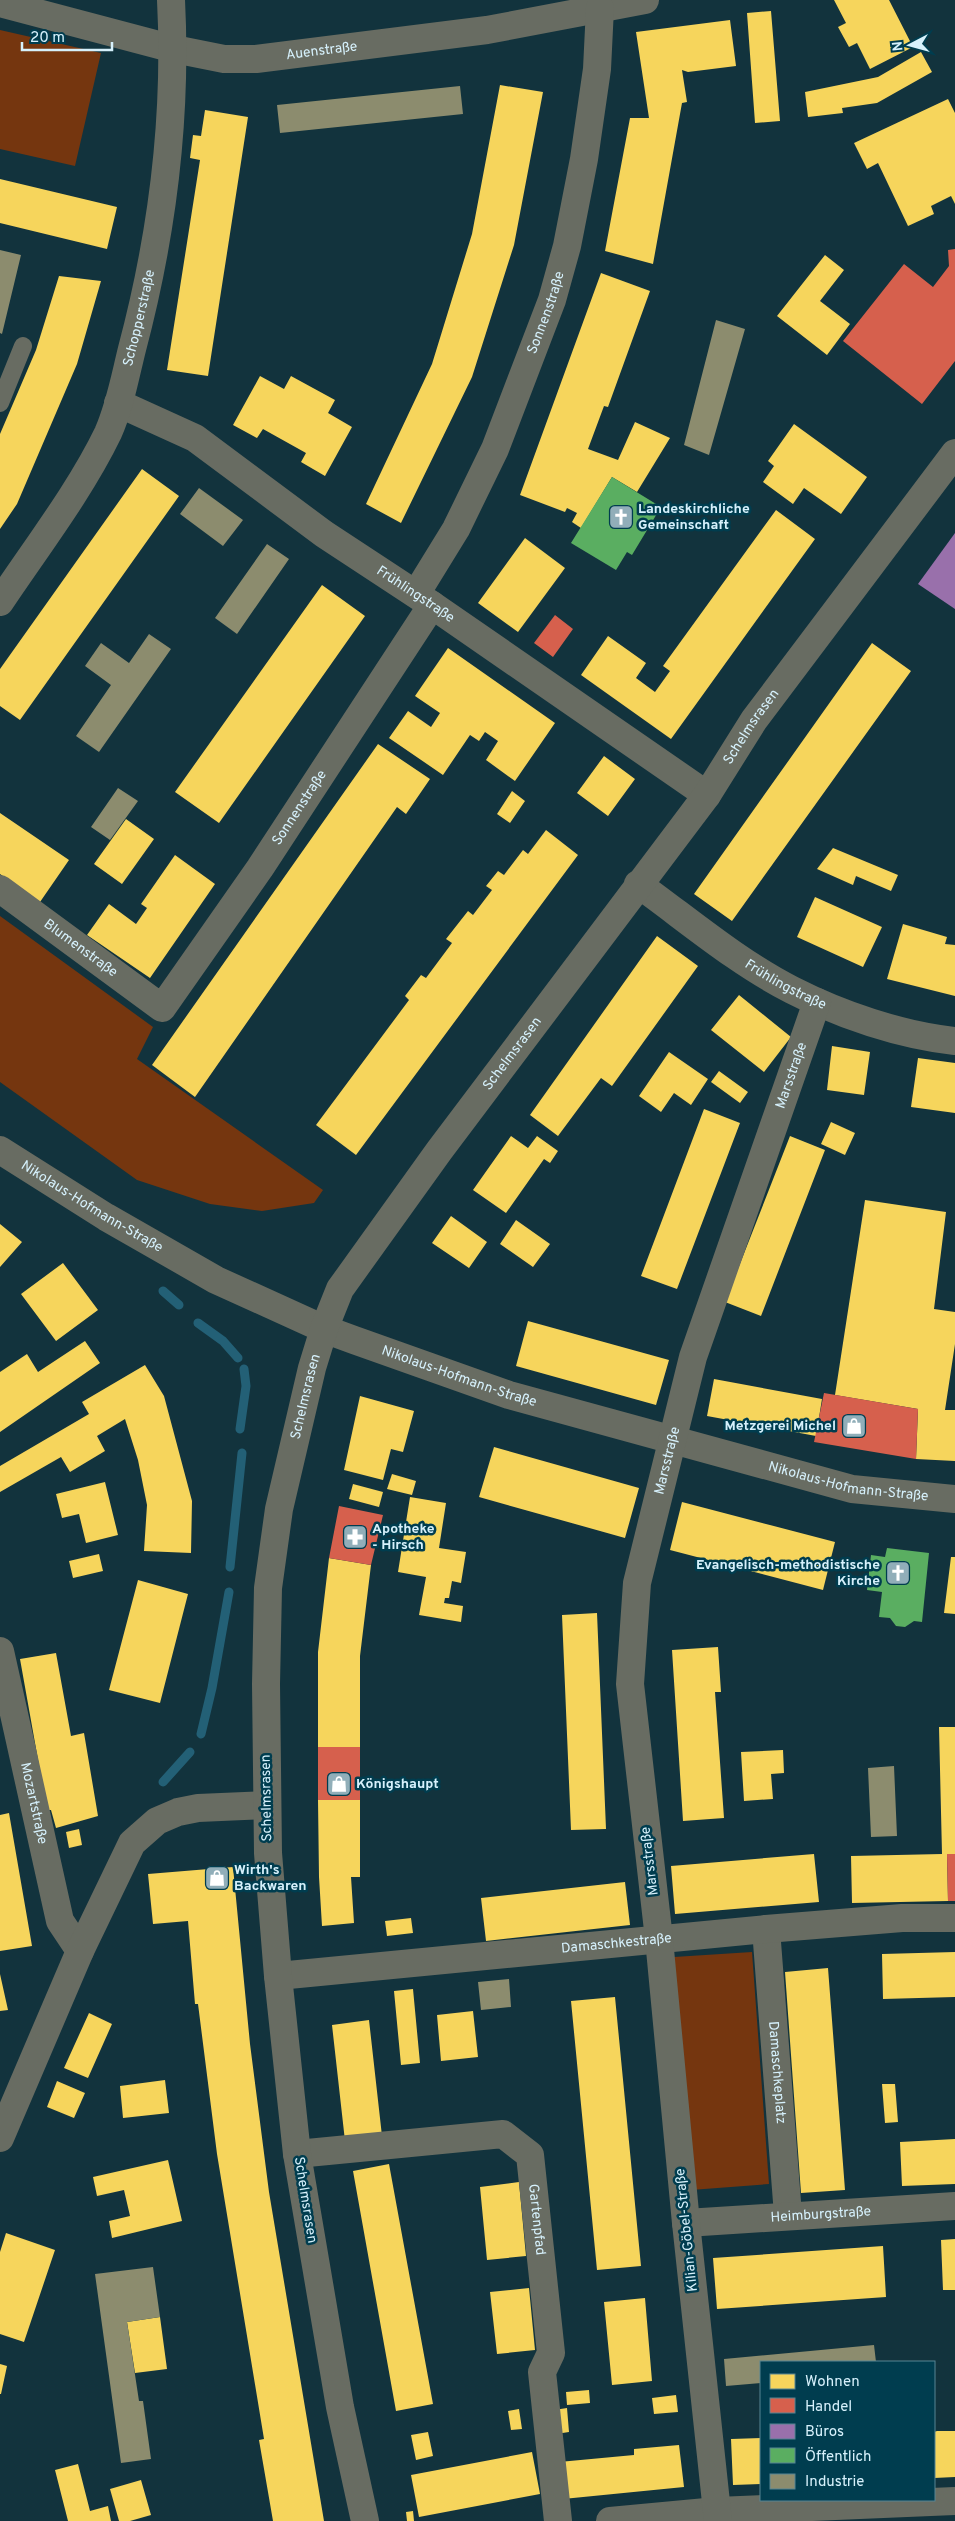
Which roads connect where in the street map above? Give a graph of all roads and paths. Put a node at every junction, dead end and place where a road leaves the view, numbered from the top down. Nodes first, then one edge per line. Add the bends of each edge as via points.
1 (171, 0) edge
2 (646, 0) edge
3 (0, 3) edge
4 (600, 8) junction
5 (174, 49) junction
6 (22, 346) dead end
7 (0, 403) edge
8 (118, 403) junction
9 (952, 460) edge
10 (424, 600) junction
11 (0, 602) edge
12 (707, 795) junction
13 (638, 884) junction
14 (0, 889) edge
15 (817, 1002) junction
16 (162, 1008) joint
17 (955, 1041) edge
18 (0, 1150) edge
19 (324, 1329) junction
20 (674, 1440) junction
21 (955, 1498) edge
22 (0, 1651) edge
23 (266, 1805) junction
24 (955, 1918) edge
25 (766, 1929) junction
26 (660, 1938) junction
27 (80, 1951) junction
28 (278, 1976) junction
29 (8, 2103) edge
30 (0, 2138) edge
31 (297, 2154) junction
32 (955, 2206) edge
33 (788, 2215) junction
34 (686, 2224) junction
35 (955, 2501) edge
36 (718, 2516) edge
37 (365, 2521) edge
38 (558, 2521) edge
39 (610, 2521) edge

1 - 5 street, Schopperstraße
2 - 4 street, Auenstraße
3 - 5 street, Auenstraße
4 - 5 street, Auenstraße via 487,30 256,60 224,59
4 - 10 street, Sonnenstraße via 597,68 584,159 567,246 552,300 495,449
5 - 8 street, Schopperstraße via 161,203 139,323
6 - 7 lane
8 - 10 street, Frühlingstraße via 195,438 324,534
8 - 11 street, Schopperstraße via 108,432 84,474
9 - 12 street, Schelmsrasen via 754,720
10 - 12 street, Frühlingstraße
10 - 16 street, Sonnenstraße via 260,868
12 - 13 street, Schelmsrasen
13 - 15 street, Frühlingstraße via 756,970
13 - 19 street, Schelmsrasen via 340,1289
14 - 16 street, Blumenstraße
15 - 17 street, Frühlingstraße via 900,1030
15 - 20 street, Marsstraße via 693,1357
18 - 19 street, Nikolaus-Hofmann-Straße via 106,1217 216,1280
19 - 20 street, Nikolaus-Hofmann-Straße via 510,1395
19 - 23 street, Schelmsrasen via 290,1454 268,1588
20 - 21 street, Nikolaus-Hofmann-Straße via 852,1489
20 - 26 street, Marsstraße via 637,1583 630,1684
22 - 27 street, Mozartstraße via 60,1921
23 - 27 street via 198,1808 157,1821 132,1843
23 - 28 street, Schelmsrasen
24 - 25 street, Damaschkestraße via 902,1918
25 - 26 street, Damaschkestraße
25 - 33 street, Damaschkeplatz
26 - 28 street, Damaschkestraße
26 - 34 street, Kilian-Göbel-Straße
27 - 29 street
28 - 31 street, Schelmsrasen
29 - 30 street
31 - 37 street, Schelmsrasen via 340,2407
31 - 38 street, Gartenpfad via 503,2134 530,2155 550,2353 542,2372
32 - 33 street, Heimburgstraße
33 - 34 street, Heimburgstraße
34 - 36 street, Kilian-Göbel-Straße
35 - 36 street
36 - 39 street

